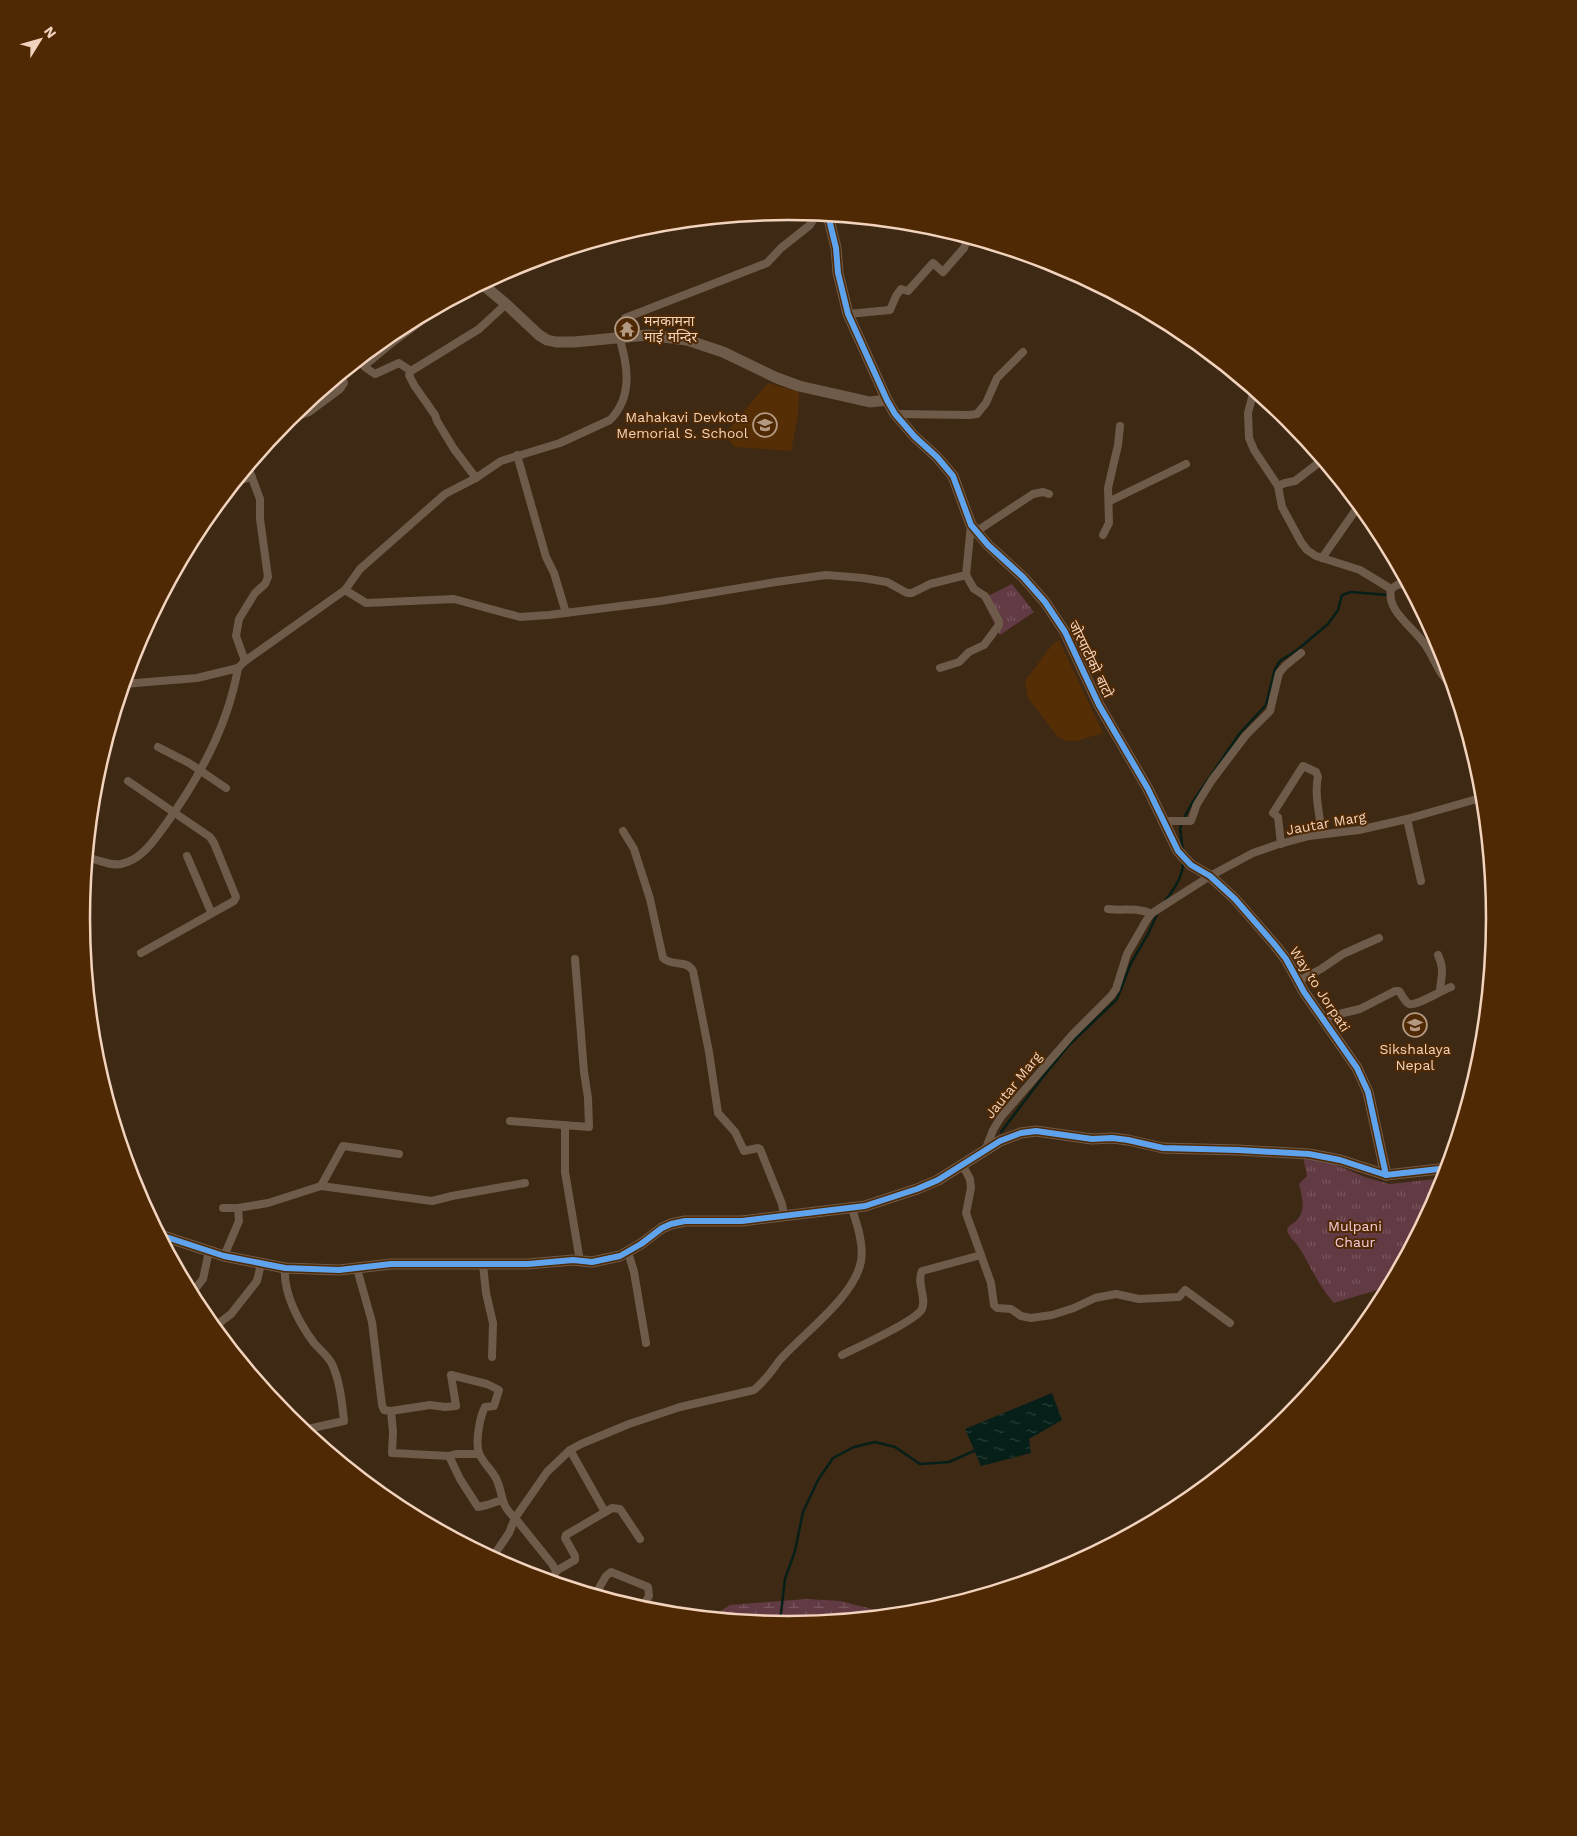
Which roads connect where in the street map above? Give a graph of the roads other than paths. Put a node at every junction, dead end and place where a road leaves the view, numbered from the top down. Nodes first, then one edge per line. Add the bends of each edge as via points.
1 (813, 220) edge
2 (829, 221) edge
3 (966, 242) edge
4 (487, 289) edge
5 (506, 304) junction
6 (848, 314) junction
7 (620, 337) junction
8 (1023, 352) dead end
9 (363, 364) edge
10 (411, 372) junction
11 (343, 381) edge
12 (1252, 396) edge
13 (887, 400) junction
14 (307, 413) edge
15 (895, 414) junction
16 (1120, 426) dead end
17 (517, 455) junction
18 (1319, 463) edge
19 (1186, 464) dead end
20 (250, 473) edge
21 (252, 478) junction
22 (476, 478) junction
23 (245, 479) edge
24 (1278, 486) junction
25 (1049, 494) dead end
26 (1110, 501) junction
27 (1355, 511) edge
28 (974, 528) junction
29 (1103, 535) dead end
30 (1322, 558) junction
31 (966, 575) junction
32 (1401, 584) edge
33 (1391, 588) junction
34 (345, 590) junction
35 (566, 613) junction
36 (1302, 653) dead end
37 (245, 661) junction
38 (238, 668) junction
39 (940, 668) dead end
40 (1445, 680) edge
41 (131, 683) edge
42 (158, 748) dead end
43 (201, 770) junction
44 (128, 781) dead end
45 (226, 788) dead end
46 (1477, 799) edge
47 (175, 812) junction
48 (1407, 819) junction
49 (1162, 820) junction
50 (623, 830) dead end
51 (1322, 834) junction
52 (1282, 844) junction
53 (1178, 851) joint
54 (187, 856) dead end
55 (93, 858) edge
56 (1210, 876) junction
57 (1421, 881) dead end
58 (1108, 909) dead end
59 (212, 912) junction
60 (1151, 914) junction
61 (1378, 938) dead end
62 (141, 953) dead end
63 (1438, 955) dead end
64 (575, 959) dead end
65 (1298, 981) junction
66 (1451, 987) dead end
67 (1440, 991) junction
68 (1323, 1018) junction
69 (510, 1121) dead end
70 (565, 1125) junction
71 (985, 1151) junction
72 (398, 1154) dead end
73 (963, 1166) junction
74 (1440, 1169) edge
75 (1386, 1175) junction
76 (525, 1183) dead end
77 (321, 1186) junction
78 (223, 1208) dead end
79 (238, 1208) junction
80 (852, 1208) junction
81 (784, 1215) junction
82 (168, 1238) edge
83 (209, 1251) junction
84 (628, 1252) junction
85 (981, 1255) junction
86 (224, 1256) junction
87 (580, 1261) junction
88 (261, 1264) junction
89 (483, 1265) junction
90 (285, 1268) junction
91 (357, 1269) junction
92 (197, 1288) edge
93 (220, 1323) edge
94 (1230, 1323) dead end
95 (646, 1343) dead end
96 (842, 1355) dead end
97 (492, 1357) dead end
98 (391, 1411) junction
99 (312, 1428) edge
100 (570, 1450) junction
101 (479, 1454) junction
102 (449, 1456) junction
103 (502, 1500) junction
104 (605, 1512) junction
105 (515, 1518) junction
106 (640, 1539) dead end
107 (496, 1552) edge
108 (556, 1571) junction
109 (555, 1576) edge
110 (598, 1590) edge
111 (646, 1602) edge

1 - 7 street via 767,263 625,318
2 - 6 street
3 - 6 street via 943,272 932,263 908,291 901,289 890,310
4 - 5 street
5 - 7 street via 547,340 574,342
5 - 10 street via 479,329
6 - 13 street
7 - 13 street via 687,340 723,352 799,386 870,402
7 - 17 street via 627,386 615,415 560,443
8 - 15 street via 997,378 978,414
9 - 10 street via 375,374 399,363
10 - 22 street via 409,375 414,385 454,450
11 - 14 street via 340,389
12 - 24 street via 1248,413 1249,438
13 - 15 street, जोरपाटीको बाटो
15 - 28 street, जोरपाटीको बाटो via 953,476
16 - 26 street via 1108,488
17 - 22 street via 501,461
17 - 35 street via 546,557
18 - 24 street via 1295,481
19 - 26 street
20 - 21 street
21 - 23 street
21 - 37 street via 260,499 268,577 239,619 236,636
22 - 34 street via 445,494 360,569
24 - 30 street via 1282,507 1301,542
25 - 28 street via 1033,494
26 - 29 street via 1109,523
27 - 30 street
28 - 31 street
28 - 49 street, जोरपाटीको बाटो via 1045,602 1066,632 1100,705
30 - 33 street via 1360,570
31 - 35 street via 907,593 887,582 826,575
31 - 39 street via 974,589 985,596 999,625 984,645 969,652 959,662
32 - 33 street
33 - 40 street via 1390,595 1402,620 1421,639
34 - 35 street via 366,603 454,599 520,617
34 - 37 street
36 - 49 street via 1284,666 1270,711 1229,757 1197,804 1194,818 1187,822
37 - 38 street
38 - 41 street via 197,678
38 - 43 street via 224,720
42 - 43 street
43 - 45 street
43 - 47 street
44 - 47 street
46 - 48 street, Jautar Marg
47 - 55 street via 149,848 134,859 120,864
47 - 59 street via 210,837 236,896 234,901
48 - 51 street, Jautar Marg
48 - 57 street
49 - 53 street, जोरपाटीको बाटो
50 - 81 street via 634,849 650,899 663,958 671,963 687,964 693,971 718,1114 735,1132 744,1151 760,1149
51 - 52 street, Jautar Marg
51 - 52 street via 1315,788 1318,777 1316,772 1303,766 1273,813 1278,817
52 - 56 street, Jautar Marg via 1253,853
53 - 56 street, Way to Jorpati via 1191,865
54 - 59 street
56 - 60 street, Jautar Marg
56 - 65 street, Way to Jorpati via 1275,945
58 - 60 street
59 - 62 street
60 - 71 street, Jautar Marg via 1128,954 1113,993 1072,1035 1002,1117
61 - 65 street
63 - 67 street via 1443,974
64 - 70 street via 589,1126
65 - 68 street, Way to Jorpati
66 - 67 street
67 - 68 street via 1411,1004 1399,991 1395,991 1360,1010
68 - 75 street, Way to Jorpati via 1358,1068 1368,1092
69 - 70 street
70 - 87 street via 565,1172
71 - 73 street
71 - 75 street via 1010,1136 1036,1131 1092,1139 1128,1140 1163,1148 1309,1154
72 - 77 street via 343,1146
73 - 80 street via 917,1189
73 - 85 street via 970,1180 966,1213
74 - 75 street
76 - 77 street via 432,1201
77 - 79 street via 268,1203
78 - 79 street
79 - 86 street via 239,1220
80 - 81 street
80 - 100 street via 862,1250 861,1263 854,1278 842,1297 763,1383 754,1390 696,1402 646,1418
81 - 84 street via 742,1221 671,1224 654,1232
82 - 83 street
83 - 86 street
83 - 92 street via 203,1279
84 - 87 street via 602,1260
84 - 95 street
85 - 94 street via 991,1283 994,1305 1011,1309 1021,1316 1052,1315 1095,1298 1116,1294 1140,1299 1179,1297 1185,1290
85 - 96 street via 922,1271 923,1302 919,1313 877,1339
86 - 88 street
87 - 89 street
88 - 90 street
88 - 93 street via 258,1281
89 - 91 street via 391,1264
89 - 97 street via 493,1323
90 - 91 street
90 - 99 street via 285,1283 303,1326 333,1366 342,1406 344,1421
91 - 98 street via 372,1322 382,1405 384,1410
98 - 101 street via 430,1404 456,1406 451,1375 487,1384 499,1390 494,1406 485,1407 482,1412 477,1441
98 - 102 street via 392,1453
100 - 104 street
100 - 105 street via 547,1472
101 - 102 street
101 - 103 street via 498,1482
102 - 103 street via 478,1507
103 - 105 street
104 - 106 street via 612,1508 620,1509
104 - 108 street via 566,1535 564,1538 575,1560
105 - 107 street
105 - 108 street
108 - 109 street
110 - 111 street via 611,1572 648,1587

